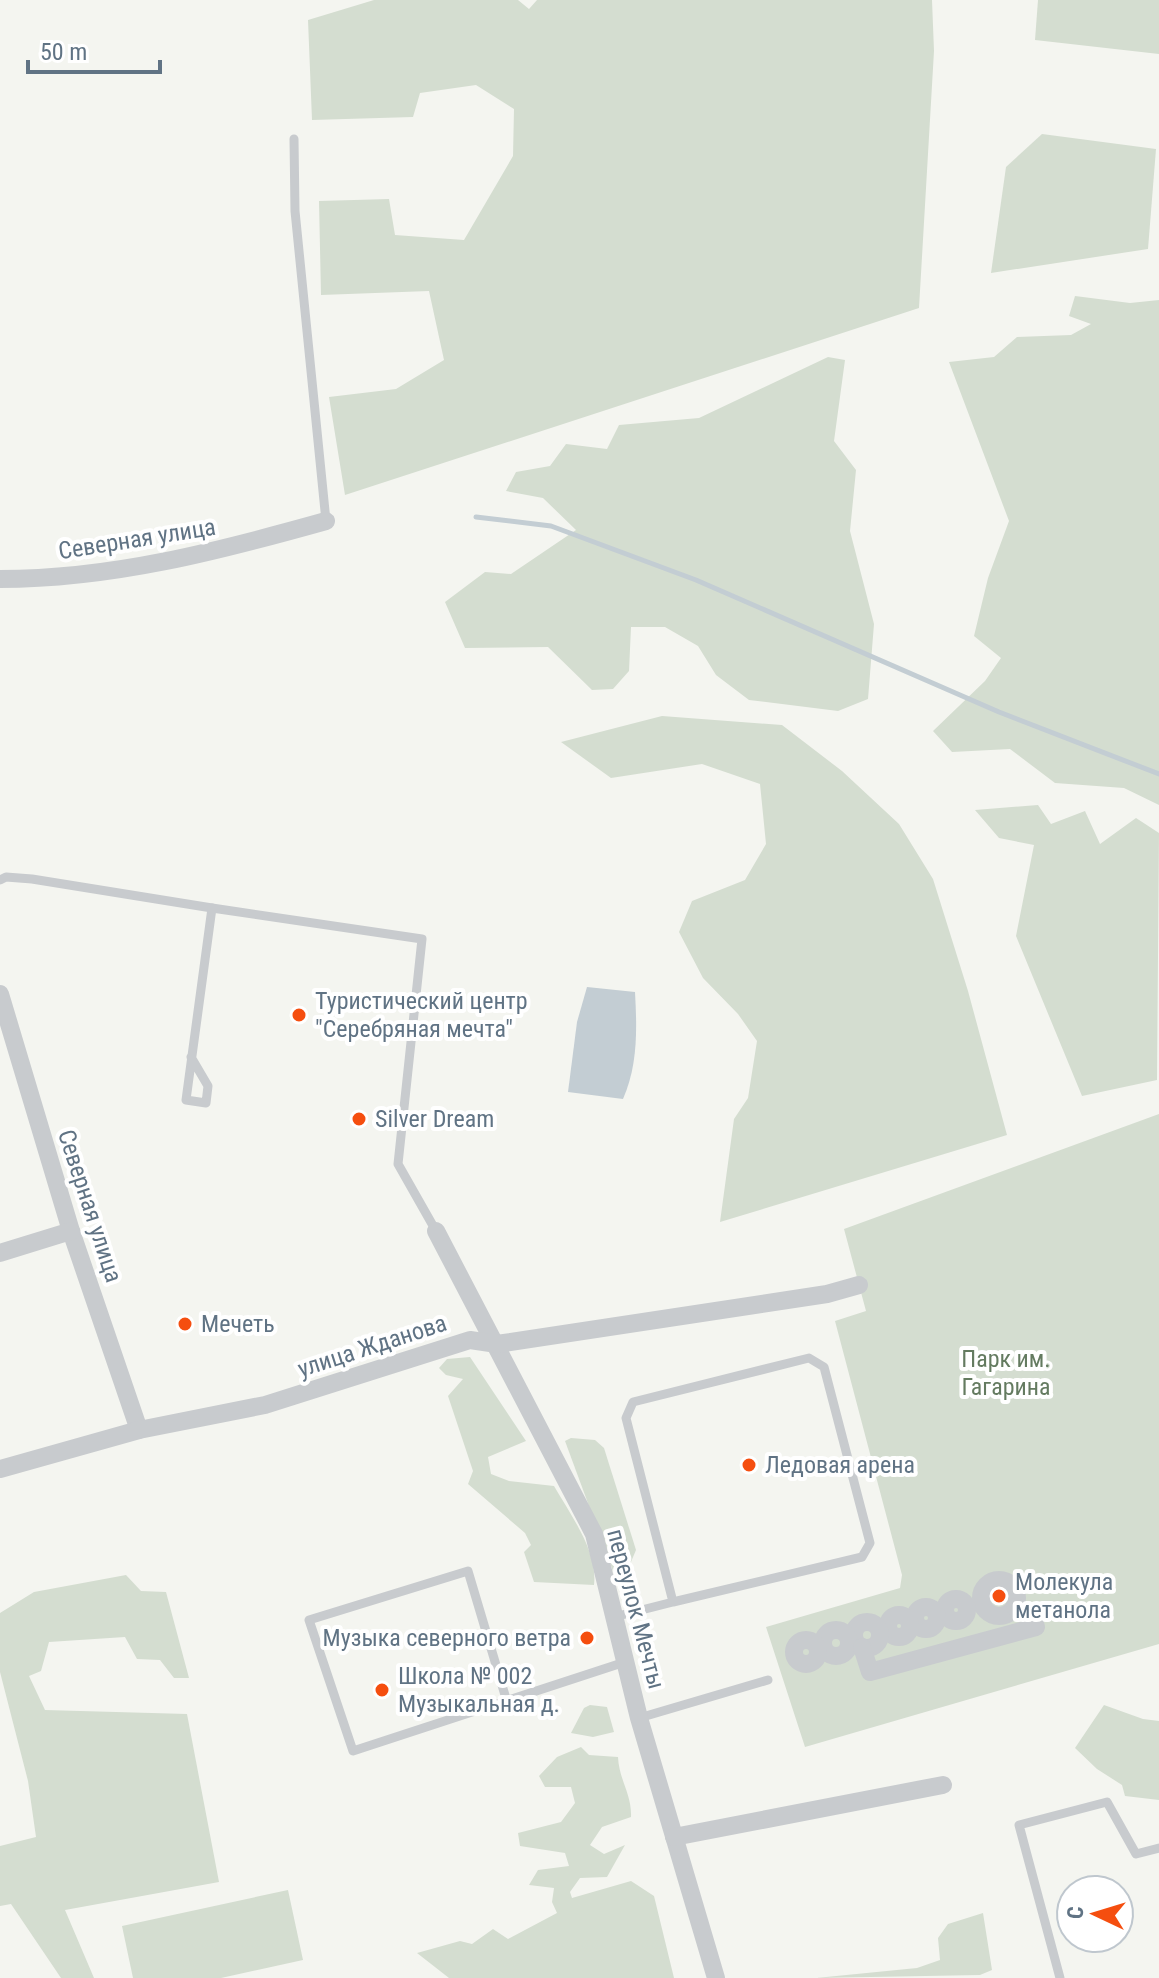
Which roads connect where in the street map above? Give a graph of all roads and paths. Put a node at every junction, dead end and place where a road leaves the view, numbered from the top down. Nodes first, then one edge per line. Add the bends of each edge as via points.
1 (294, 139) dead end
2 (326, 521) joint
3 (0, 579) edge
4 (0, 880) edge
5 (212, 908) junction
6 (0, 994) edge
7 (191, 1057) junction
8 (71, 1231) junction
9 (436, 1231) joint
10 (0, 1253) edge
11 (859, 1285) dead end
12 (497, 1344) junction
13 (139, 1430) junction
14 (0, 1469) edge
15 (673, 1602) junction
16 (974, 1605) junction
17 (1015, 1607) junction
18 (614, 1617) junction
19 (855, 1642) junction
20 (785, 1658) dead end
21 (625, 1662) junction
22 (768, 1680) dead end
23 (507, 1702) junction
24 (639, 1718) junction
25 (943, 1785) dead end
26 (674, 1837) junction
27 (1159, 1848) edge
28 (716, 1978) edge
29 (1060, 1978) edge

1 - 2 lane via 295,211
2 - 3 street, Северная улица via 184,559 39,579
4 - 5 lane via 32,879
5 - 7 lane
5 - 9 lane via 422,939 398,1164
6 - 8 street, Северная улица
7 - 7 lane via 208,1086 206,1103 186,1100
8 - 10 street
8 - 13 street, Северная улица
9 - 12 street, переулок Мечты
11 - 12 street, улица Жданова
12 - 13 street, улица Жданова via 470,1340 265,1405
12 - 18 street, переулок Мечты via 594,1534
13 - 14 street, улица Жданова
15 - 15 lane via 627,1409 648,1398 809,1358 818,1361 824,1367 868,1551 862,1557
15 - 18 lane
16 - 17 street via 997,1616
16 - 17 street via 988,1584 1001,1580 1013,1587
16 - 19 street via 953,1599 941,1614 921,1608 913,1622 898,1614 878,1642
17 - 19 street via 1032,1614 1036,1627 870,1672
18 - 21 street, переулок Мечты
19 - 20 street via 835,1630 820,1648 805,1640
21 - 23 lane
21 - 24 street, переулок Мечты
22 - 24 lane
23 - 23 lane via 353,1751 309,1620 468,1571
24 - 26 street, переулок Мечты
25 - 26 street
26 - 28 street, переулок Мечты
27 - 29 lane via 1136,1854 1107,1802 1019,1825

